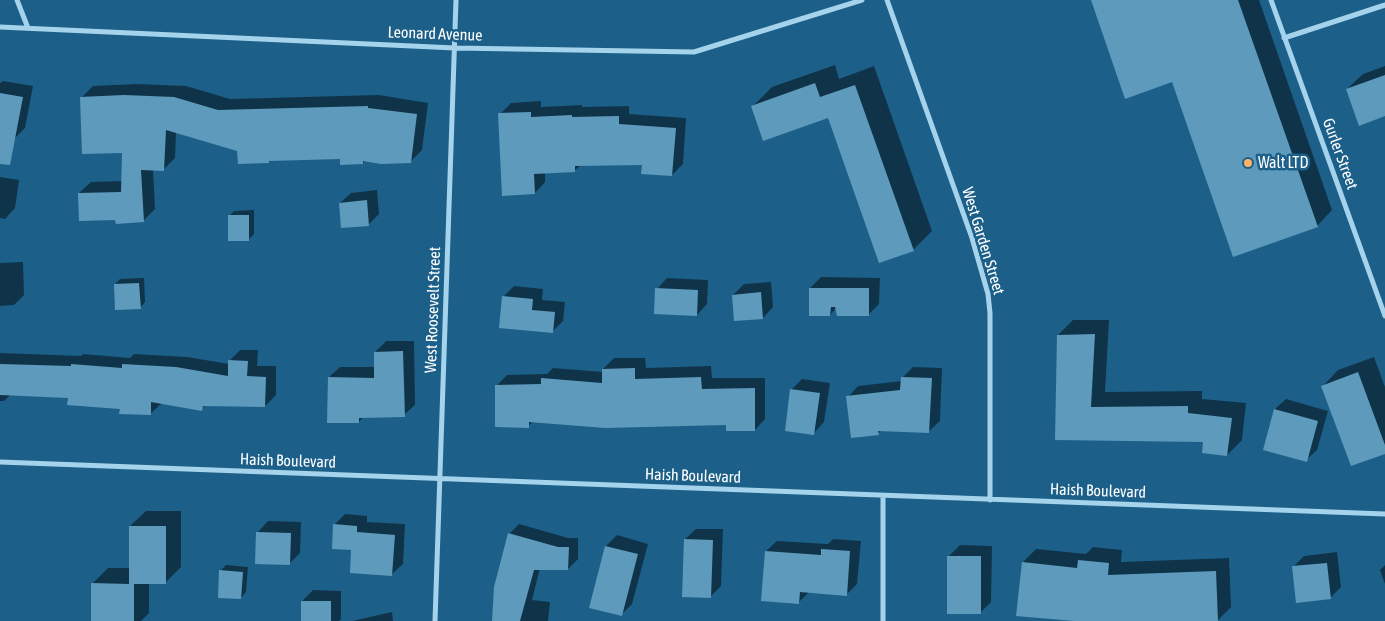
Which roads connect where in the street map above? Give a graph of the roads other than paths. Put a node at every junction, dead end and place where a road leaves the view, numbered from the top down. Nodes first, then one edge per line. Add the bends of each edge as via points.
1 (17, 0) edge
2 (456, 0) edge
3 (862, 0) edge
4 (887, 0) edge
5 (1271, 0) edge
6 (1385, 5) edge
7 (0, 27) edge
8 (28, 28) junction
9 (1284, 38) junction
10 (455, 48) junction
11 (1385, 316) edge
12 (0, 462) edge
13 (440, 479) junction
14 (883, 496) junction
15 (990, 500) junction
16 (1385, 514) edge
17 (435, 621) edge
18 (883, 621) edge

1 - 8 street
2 - 10 street, West Roosevelt Street
3 - 10 street, Leonard Avenue via 694,52
4 - 15 street, West Garden Street via 972,238 988,294
5 - 9 street, Gurler Street
6 - 9 street
7 - 8 street, Leonard Avenue
8 - 10 street, Leonard Avenue
9 - 11 street, Gurler Street
10 - 13 street, West Roosevelt Street
12 - 13 street, Haish Boulevard
13 - 14 street, Haish Boulevard
13 - 17 street, West Roosevelt Street
14 - 15 street, Haish Boulevard
14 - 18 street
15 - 16 street, Haish Boulevard

